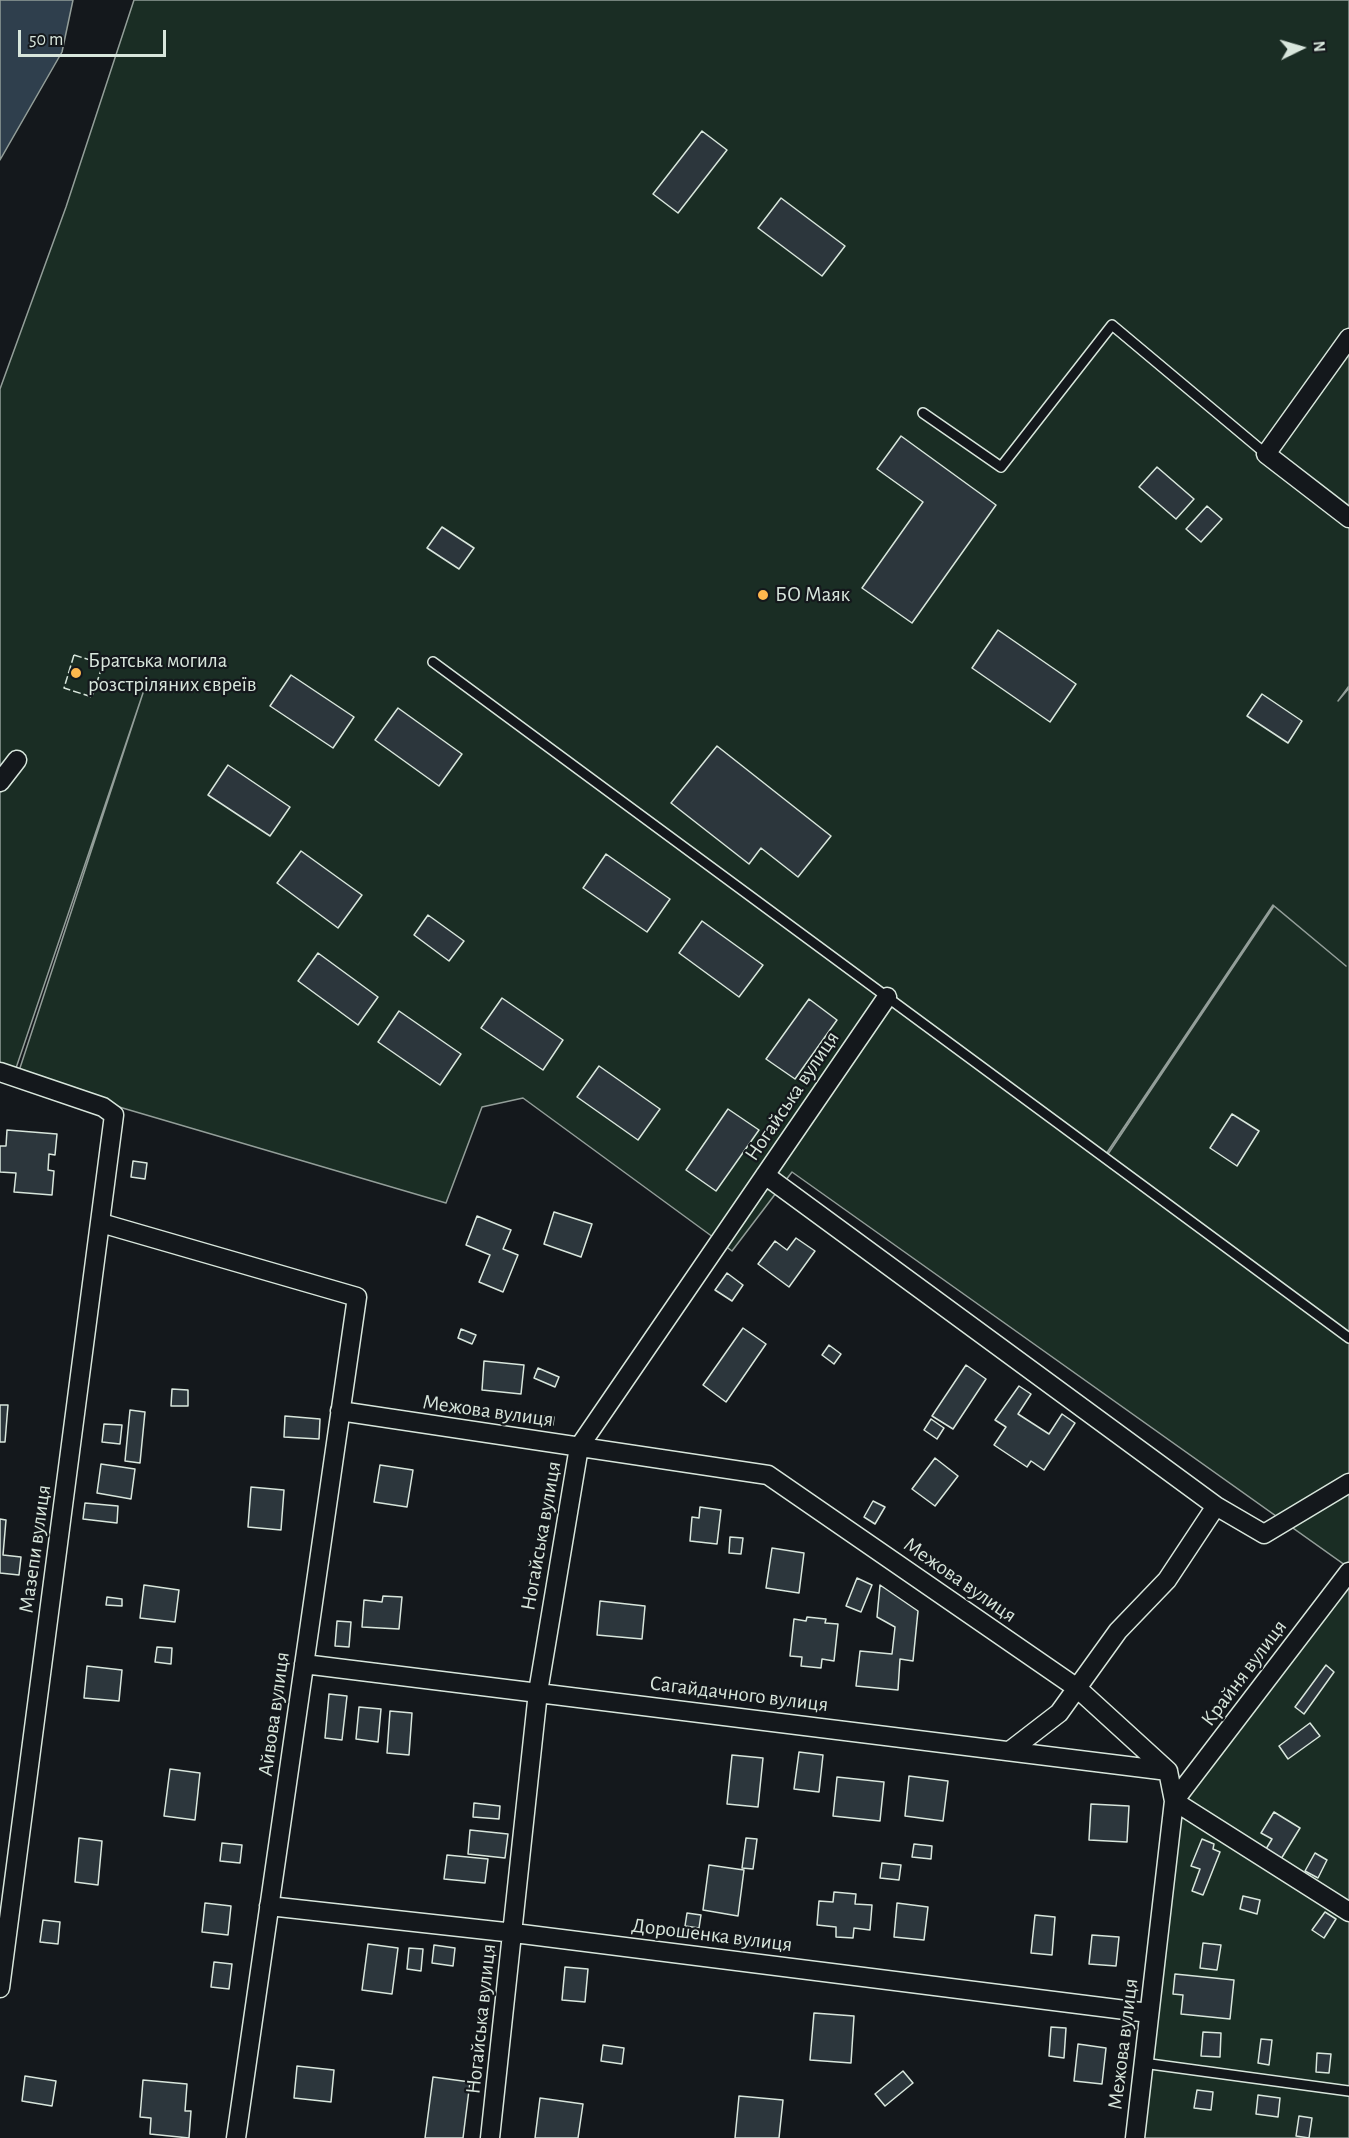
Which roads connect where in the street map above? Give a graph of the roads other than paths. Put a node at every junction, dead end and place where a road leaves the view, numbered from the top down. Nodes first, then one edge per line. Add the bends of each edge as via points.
1 (1349, 338) edge
2 (923, 413) dead end
3 (1266, 454) junction
4 (1349, 518) edge
5 (433, 662) dead end
6 (17, 760) dead end
7 (0, 782) edge
8 (887, 998) junction
9 (0, 1072) edge
10 (765, 1175) junction
11 (101, 1223) junction
12 (1349, 1338) edge
13 (340, 1411) junction
14 (579, 1447) junction
15 (1349, 1483) edge
16 (1216, 1506) junction
17 (1349, 1572) edge
18 (304, 1664) junction
19 (1077, 1688) junction
20 (538, 1692) junction
21 (1011, 1750) junction
22 (1168, 1771) junction
23 (1174, 1801) junction
24 (269, 1906) junction
25 (5, 1910) edge
26 (1349, 1912) edge
27 (514, 1933) junction
28 (0, 1988) edge
29 (1149, 2013) junction
30 (1143, 2063) junction
31 (1349, 2091) edge
32 (236, 2138) edge
33 (490, 2138) edge
34 (1135, 2138) edge

1 - 3 street
2 - 3 lane via 1001,467 1112,325
3 - 4 street
5 - 8 lane
6 - 7 street
8 - 10 street, Ногайська вулиця
8 - 12 lane
9 - 11 street, Мазепи вулиця via 103,1107 114,1115
10 - 14 street, Ногайська вулиця
10 - 16 street
11 - 13 street, Айвова вулиця via 357,1297
11 - 25 street, Мазепи вулиця
13 - 14 street, Межова вулиця
13 - 18 street, Айвова вулиця
14 - 19 street, Межова вулиця via 768,1475
14 - 20 street, Ногайська вулиця
15 - 16 street via 1264,1533
16 - 19 street via 1167,1580 1118,1631
17 - 23 street, Крайня вулиця
18 - 20 street, Сагайдачного вулиця
18 - 24 street, Айвова вулиця
19 - 21 street via 1059,1713
19 - 22 street, Межова вулиця
20 - 21 street, Сагайдачного вулиця
20 - 27 street, Ногайська вулиця
21 - 22 street, Сагайдачного вулиця
22 - 23 street, Межова вулиця
23 - 26 street
23 - 29 street, Межова вулиця
24 - 27 street, Дорошенка вулиця
24 - 32 street, Айвова вулиця
25 - 28 street, Мазепи вулиця
27 - 29 street, Дорошенка вулиця
27 - 33 street, Ногайська вулиця
29 - 30 street, Межова вулиця
30 - 31 lane
30 - 34 street, Межова вулиця

